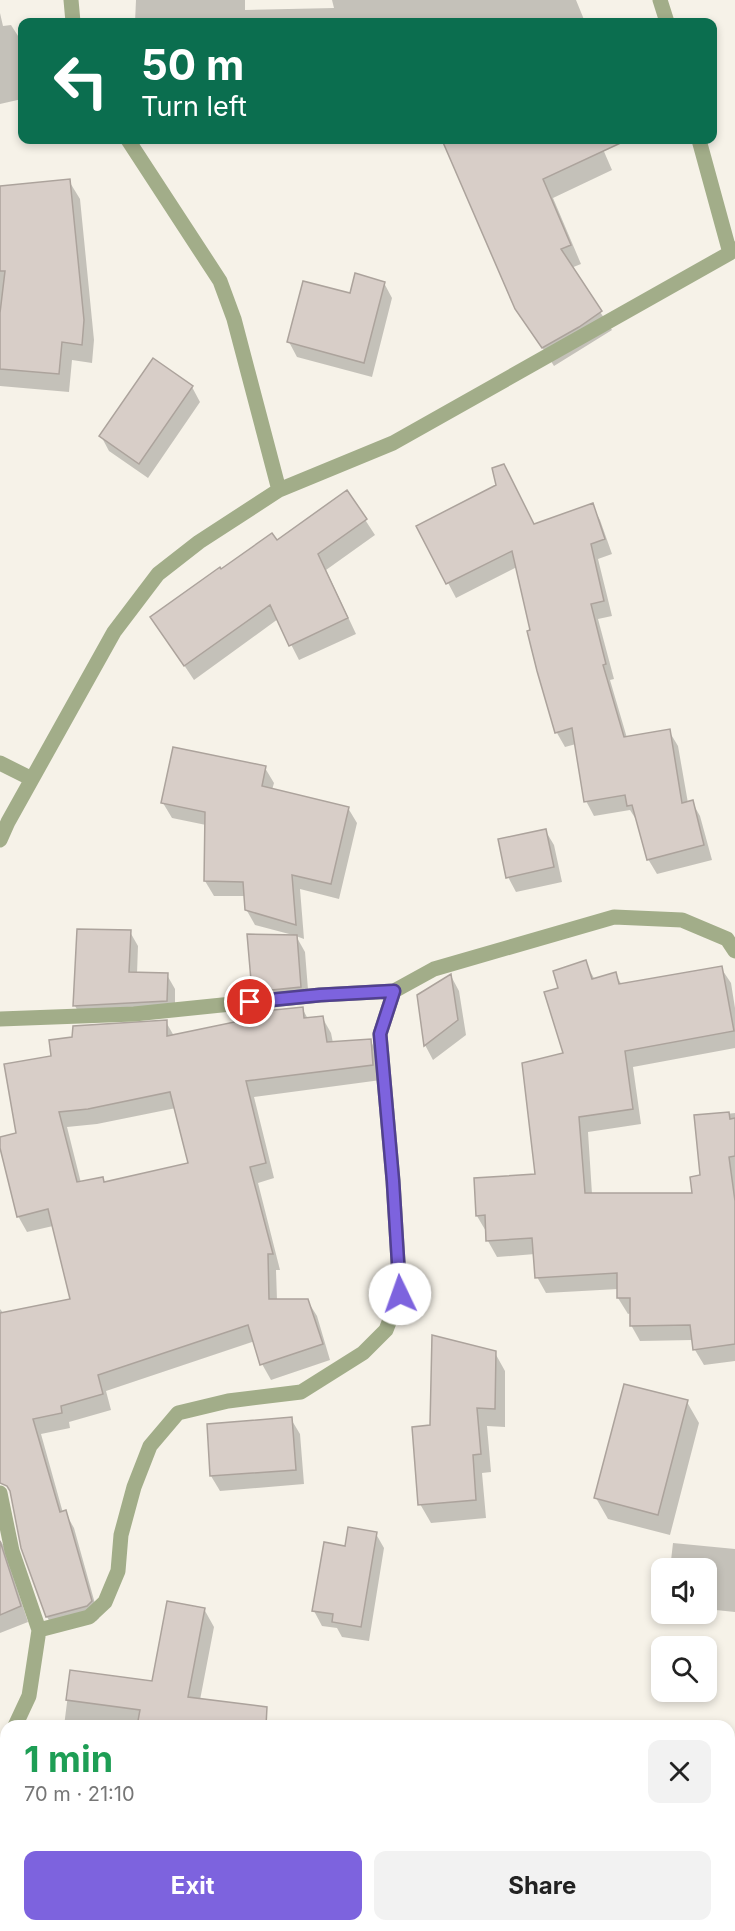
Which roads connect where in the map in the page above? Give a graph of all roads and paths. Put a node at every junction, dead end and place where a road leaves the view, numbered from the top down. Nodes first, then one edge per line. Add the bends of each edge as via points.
1 (71, 0) edge
2 (660, 0) edge
3 (73, 18) edge
4 (666, 18) edge
5 (131, 144) edge
6 (700, 144) edge
7 (733, 251) edge
8 (279, 490) junction
9 (0, 763) edge
10 (32, 779) junction
11 (0, 840) edge
12 (735, 951) edge
13 (394, 991) junction
14 (0, 1019) edge
15 (0, 1493) edge
16 (39, 1630) junction
17 (18, 1720) edge

1 - 3 street
2 - 4 street
5 - 8 street via 220,281 234,319
6 - 7 street
7 - 8 street via 393,443
8 - 10 street via 158,574 114,632
9 - 10 street
10 - 11 street
12 - 13 street via 727,939 682,920 614,917 434,969
13 - 14 street via 134,1014
13 - 16 street via 380,1034 400,1294 386,1330 363,1353 301,1392 228,1401 178,1413 150,1446 134,1487 121,1535 118,1571 105,1602 89,1617
15 - 16 street via 12,1551
16 - 17 street via 29,1696

